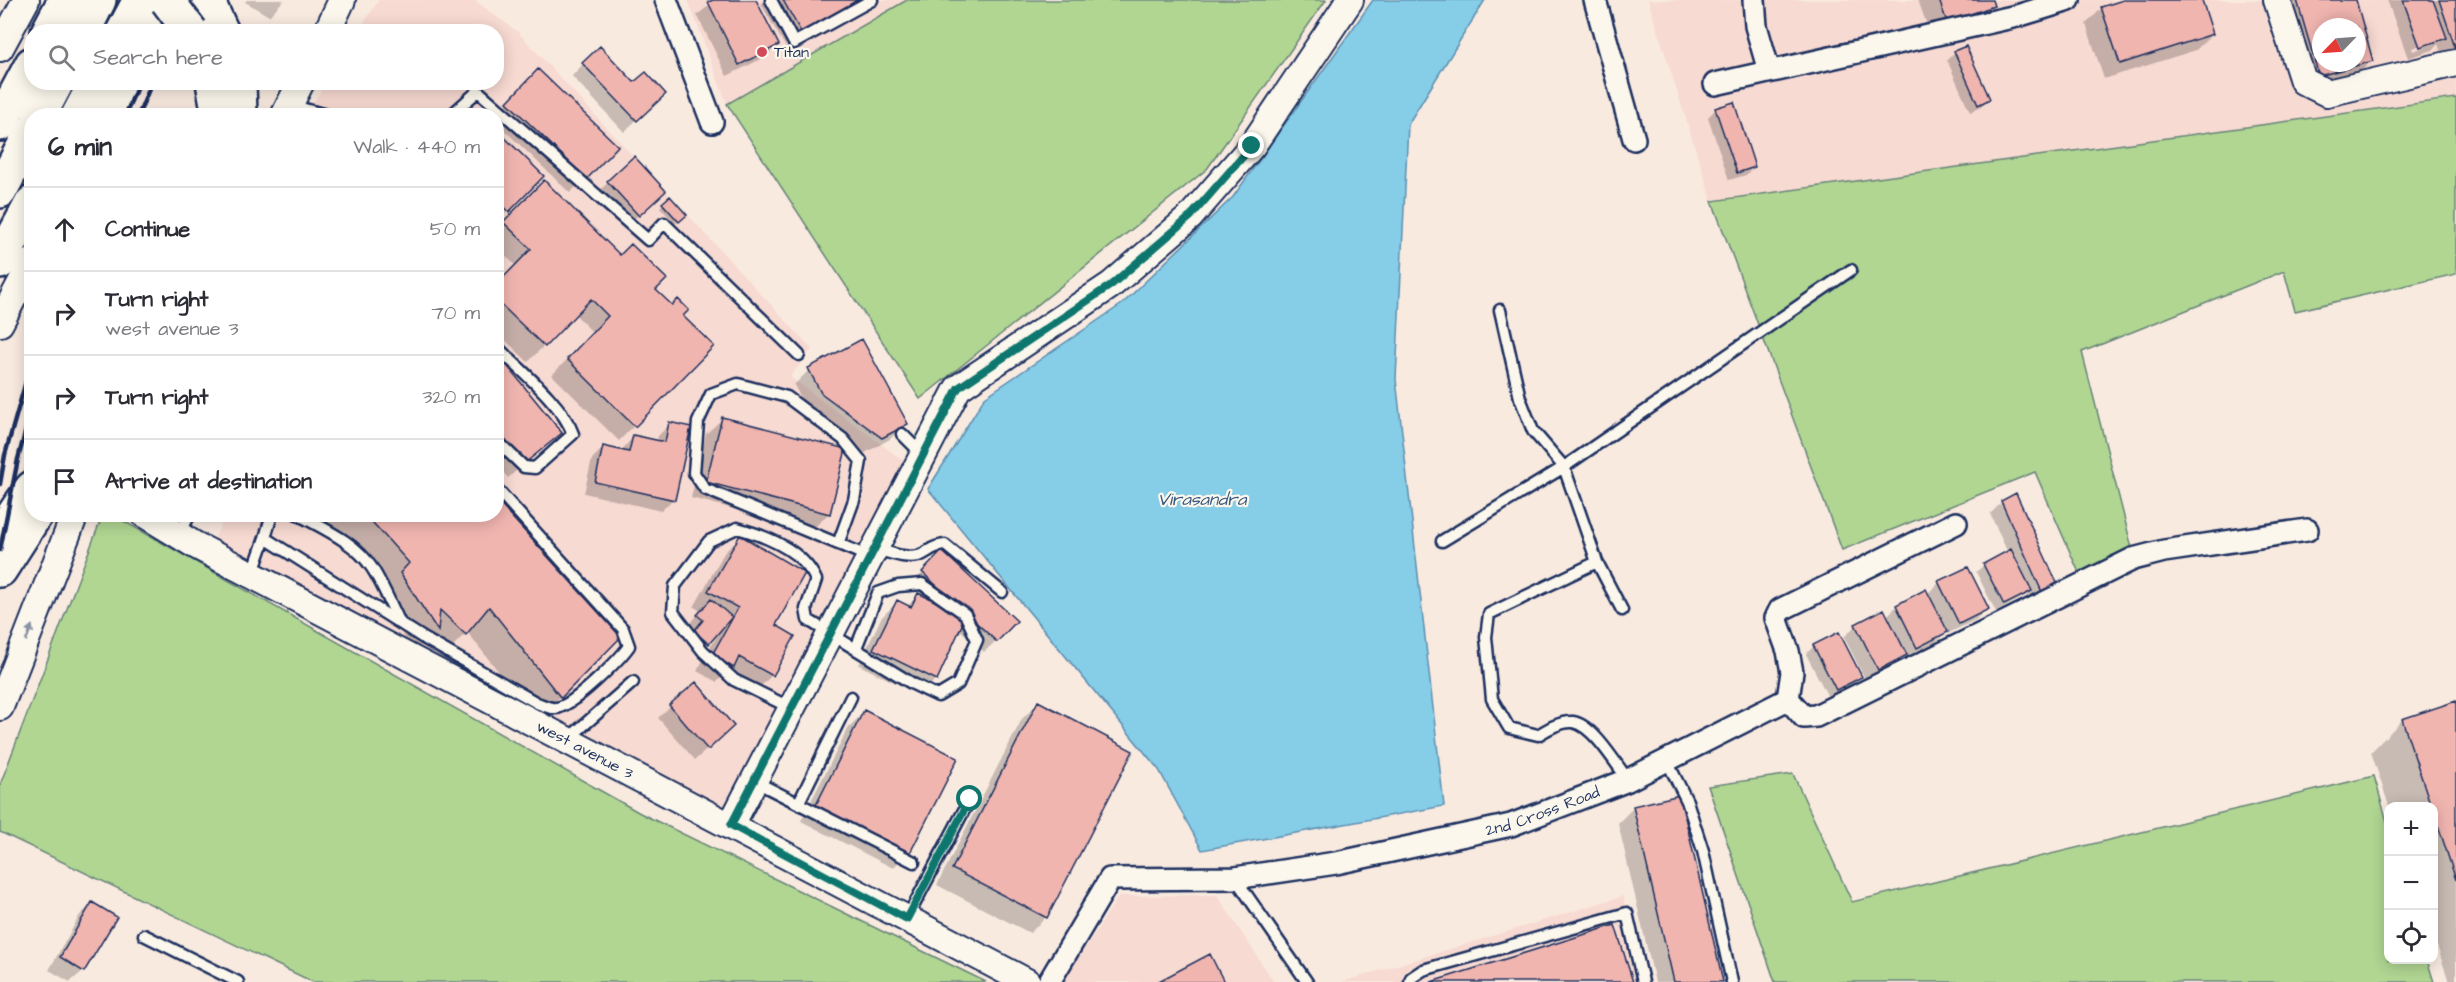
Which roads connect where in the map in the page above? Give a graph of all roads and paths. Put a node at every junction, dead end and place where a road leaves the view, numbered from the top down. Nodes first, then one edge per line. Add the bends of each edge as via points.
1 (26, 0) edge
2 (65, 0) edge
3 (99, 0) edge
4 (140, 0) edge
5 (167, 0) edge
6 (207, 0) edge
7 (342, 0) edge
8 (666, 0) edge
9 (771, 0) edge
10 (872, 0) edge
11 (1350, 0) edge
12 (1595, 0) edge
13 (1754, 0) edge
14 (2069, 0) edge
15 (2277, 0) edge
16 (2028, 6) edge
17 (52, 24) edge
18 (87, 24) edge
19 (127, 24) edge
20 (155, 24) edge
21 (185, 24) edge
22 (218, 24) edge
23 (331, 24) edge
24 (0, 48) edge
25 (2456, 63) edge
26 (1769, 71) junction
27 (24, 79) edge
28 (1714, 84) dead end
29 (53, 90) edge
30 (92, 90) edge
31 (121, 90) edge
32 (214, 90) edge
33 (239, 90) edge
34 (292, 101) edge
35 (43, 108) edge
36 (82, 108) edge
37 (112, 108) edge
38 (218, 108) edge
39 (240, 108) edge
40 (310, 108) edge
41 (459, 108) edge
42 (496, 108) edge
43 (504, 115) edge
44 (712, 122) dead end
45 (0, 124) edge
46 (1634, 139) dead end
47 (24, 146) edge
48 (0, 191) edge
49 (24, 218) edge
50 (0, 262) edge
51 (1851, 270) dead end
52 (24, 277) edge
53 (1500, 310) dead end
54 (0, 323) edge
55 (504, 354) edge
56 (799, 355) dead end
57 (902, 434) dead end
58 (504, 448) edge
59 (923, 456) junction
60 (1564, 467) junction
61 (504, 497) edge
62 (24, 500) edge
63 (31, 522) edge
64 (72, 522) edge
65 (270, 522) edge
66 (312, 522) edge
67 (1956, 523) dead end
68 (185, 525) edge
69 (2307, 530) dead end
70 (0, 534) edge
71 (265, 538) junction
72 (1442, 541) dead end
73 (838, 544) junction
74 (873, 553) junction
75 (1597, 562) junction
76 (0, 570) edge
77 (252, 576) junction
78 (1002, 592) dead end
79 (1622, 610) dead end
80 (400, 623) junction
81 (831, 633) junction
82 (856, 648) junction
83 (418, 649) junction
84 (633, 682) dead end
85 (851, 697) dead end
86 (1788, 699) junction
87 (0, 707) edge
88 (792, 708) junction
89 (566, 741) junction
90 (1667, 761) junction
91 (1628, 780) junction
92 (754, 781) junction
93 (970, 799) dead end
94 (800, 802) junction
95 (731, 825) junction
96 (914, 862) dead end
97 (1235, 878) junction
98 (907, 919) junction
99 (144, 935) dead end
100 (238, 982) edge
101 (1027, 982) edge
102 (1049, 982) edge
103 (1307, 982) edge
104 (1410, 982) edge
105 (1643, 982) edge
106 (1732, 982) edge

1 - 24 street
2 - 17 highway
3 - 18 highway
4 - 19 highway
5 - 20 street
5 - 21 highway, bridge
6 - 22 highway
7 - 23 street
8 - 44 street
9 - 10 lane via 794,43
11 - 59 street via 1252,146 1190,217 1111,285 958,388
12 - 46 street
13 - 26 street via 1756,26
14 - 16 street
15 - 25 street via 2303,81 2327,93
16 - 26 street
26 - 28 street
27 - 45 highway
29 - 35 highway
30 - 36 highway
31 - 37 street
32 - 38 highway
33 - 39 highway
34 - 40 lane
41 - 42 lane via 478,92
43 - 56 lane via 648,240 664,222
47 - 48 highway
49 - 50 highway
51 - 60 lane
52 - 54 street
53 - 60 lane via 1520,398 1533,431
55 - 58 lane via 555,405 573,434 535,468 524,467
57 - 59 lane
59 - 74 street
60 - 72 lane
60 - 75 lane
61 - 83 lane via 623,629 629,646 621,658 568,704 555,709
62 - 70 highway
63 - 76 highway
87 -> 64 street
65 - 71 lane
66 - 80 lane via 339,536 372,568
67 - 86 street via 1780,610 1776,618 1792,672
68 - 77 street, west avenue 3
69 - 86 street via 2133,559 1816,716 1804,717
71 - 77 lane
71 - 80 lane
73 - 73 lane via 705,489 694,473 698,422 711,394 738,384 787,397 843,439 861,461 854,500
73 - 74 lane
74 - 78 lane via 906,557 945,545
74 - 81 street
75 - 79 lane
75 - 91 lane via 1490,614 1486,637 1492,699 1509,728 1538,735 1553,726 1573,722 1588,728
77 - 83 street, west avenue 3
80 - 83 lane
81 - 82 lane
81 - 88 street
81 - 88 lane via 808,620 806,609 816,580 811,568 765,536 736,528 709,541 675,586 673,612 703,651 734,680
82 - 82 lane via 939,696 958,684 977,640 965,614 922,584 878,593
83 - 89 street, west avenue 3
84 - 89 lane
85 - 94 lane
86 - 90 street, 2nd Cross Road
88 - 92 street
89 - 95 street, west avenue 3
90 - 91 street, 2nd Cross Road
90 - 106 lane via 1687,801 1703,851
91 - 97 street, 2nd Cross Road via 1511,825 1336,863
92 - 94 lane
92 - 95 street
93 - 98 lane
94 - 96 lane
95 - 98 street, west avenue 3
97 - 102 street, 2nd Cross Road via 1110,879
97 - 103 lane
98 - 101 street, west avenue 3
99 - 100 lane
104 - 105 lane via 1423,970 1627,913

